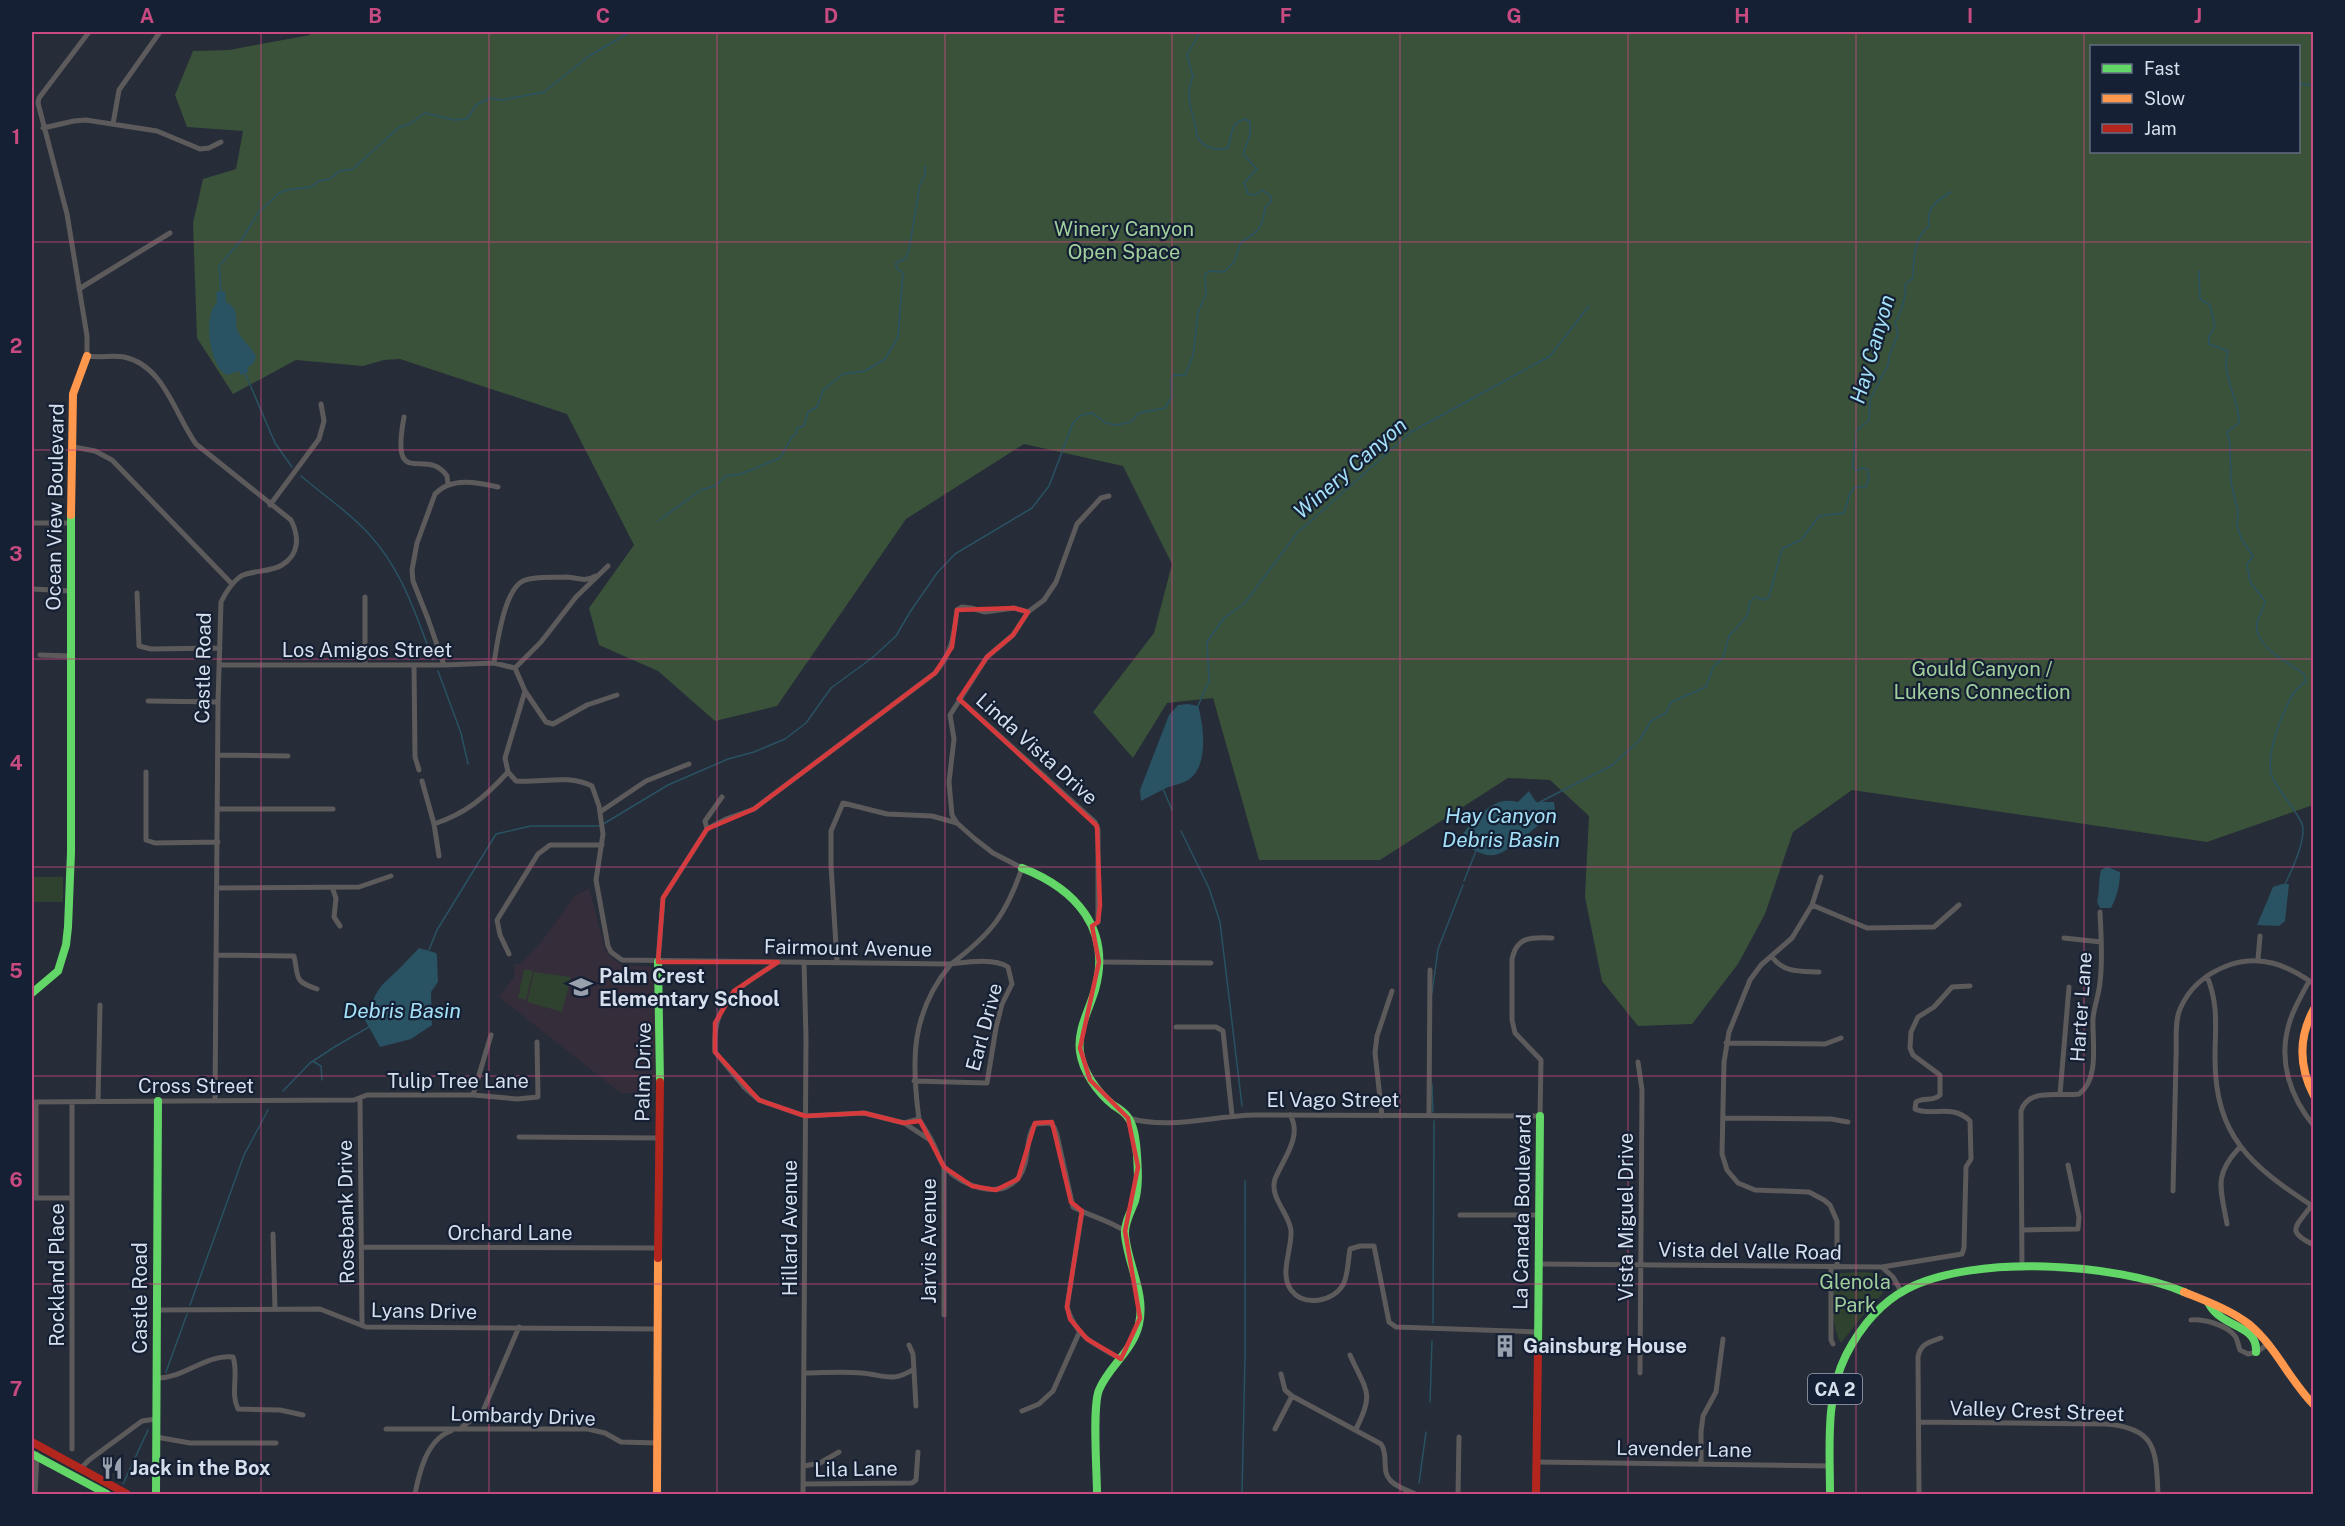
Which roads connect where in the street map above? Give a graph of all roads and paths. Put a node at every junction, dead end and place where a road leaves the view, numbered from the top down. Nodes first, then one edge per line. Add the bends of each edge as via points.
1 (89, 32) edge
2 (160, 32) edge
3 (113, 124) junction
4 (43, 128) junction
5 (221, 142) dead end
6 (170, 233) dead end
7 (79, 289) junction
8 (87, 356) junction
9 (321, 404) dead end
10 (404, 417) dead end
11 (74, 447) junction
12 (448, 484) junction
13 (498, 487) dead end
14 (1109, 496) dead end
15 (270, 504) junction
16 (32, 523) edge
17 (72, 523) junction
18 (608, 566) dead end
19 (596, 576) junction
20 (232, 584) junction
21 (32, 589) edge
22 (70, 591) junction
23 (137, 593) dead end
24 (365, 597) dead end
25 (1028, 612) junction
26 (220, 648) junction
27 (39, 655) dead end
28 (70, 656) junction
29 (494, 663) junction
30 (220, 665) junction
31 (365, 665) junction
32 (414, 665) junction
33 (444, 665) junction
34 (515, 668) junction
35 (525, 692) junction
36 (617, 695) dead end
37 (959, 699) junction
38 (148, 701) dead end
39 (218, 702) junction
40 (218, 755) junction
41 (288, 756) dead end
42 (688, 764) dead end
43 (419, 770) dead end
44 (146, 772) dead end
45 (508, 772) junction
46 (422, 782) dead end
47 (722, 797) dead end
48 (218, 809) junction
49 (333, 809) dead end
50 (601, 815) junction
51 (957, 823) junction
52 (434, 824) junction
53 (706, 830) junction
54 (218, 843) junction
55 (602, 845) junction
56 (439, 856) dead end
57 (1022, 868) junction
58 (391, 876) dead end
59 (1821, 877) dead end
60 (332, 887) junction
61 (218, 888) junction
62 (1959, 904) dead end
63 (1812, 905) junction
64 (2100, 912) dead end
65 (340, 926) dead end
66 (1092, 926) junction
67 (2260, 936) dead end
68 (1552, 938) dead end
69 (2064, 938) dead end
70 (2101, 942) junction
71 (509, 954) dead end
72 (217, 955) junction
73 (1772, 957) junction
74 (2258, 959) junction
75 (658, 962) junction
76 (778, 962) junction
77 (804, 962) junction
78 (837, 962) junction
79 (1099, 962) junction
80 (1210, 963) dead end
81 (951, 964) junction
82 (1430, 970) dead end
83 (1819, 972) dead end
84 (2206, 976) junction
85 (2311, 982) edge
86 (1970, 986) dead end
87 (2069, 987) dead end
88 (317, 989) dead end
89 (1392, 991) dead end
90 (32, 993) edge
91 (100, 1005) dead end
92 (2313, 1009) edge
93 (1176, 1027) dead end
94 (491, 1035) dead end
95 (1841, 1038) dead end
96 (537, 1042) dead end
97 (1726, 1043) junction
98 (1638, 1062) dead end
99 (914, 1081) junction
100 (2060, 1094) junction
101 (473, 1095) junction
102 (2313, 1096) edge
103 (360, 1098) junction
104 (158, 1101) junction
105 (215, 1101) junction
106 (34, 1102) edge
107 (72, 1102) junction
108 (98, 1102) junction
109 (1232, 1115) junction
110 (1290, 1115) junction
111 (805, 1116) junction
112 (1382, 1116) junction
113 (1429, 1116) junction
114 (1540, 1116) junction
115 (1128, 1118) junction
116 (1723, 1118) junction
117 (919, 1119) junction
118 (1848, 1122) dead end
119 (904, 1123) junction
120 (2313, 1126) edge
121 (519, 1137) dead end
122 (659, 1138) junction
123 (933, 1142) junction
124 (2239, 1148) junction
125 (2068, 1165) dead end
126 (944, 1167) junction
127 (2173, 1191) dead end
128 (34, 1198) edge
129 (72, 1198) junction
130 (2312, 1206) edge
131 (1082, 1212) junction
132 (1460, 1215) dead end
133 (1537, 1215) junction
134 (2227, 1224) dead end
135 (2022, 1230) junction
136 (1125, 1231) junction
137 (273, 1234) dead end
138 (2313, 1245) edge
139 (363, 1247) junction
140 (658, 1248) junction
141 (1537, 1264) junction
142 (1641, 1265) junction
143 (1834, 1267) junction
144 (1882, 1268) junction
145 (2022, 1268) junction
146 (1902, 1293) junction
147 (2209, 1304) junction
148 (275, 1309) junction
149 (157, 1310) junction
150 (944, 1315) dead end
151 (2191, 1320) dead end
152 (362, 1325) junction
153 (519, 1327) junction
154 (658, 1329) junction
155 (1537, 1332) junction
156 (1078, 1333) junction
157 (1941, 1338) dead end
158 (1723, 1339) dead end
159 (2269, 1343) junction
160 (1833, 1344) dead end
161 (909, 1345) dead end
162 (2256, 1352) junction
163 (1350, 1355) dead end
164 (1121, 1359) junction
165 (914, 1369) junction
166 (804, 1373) junction
167 (1640, 1373) dead end
168 (1281, 1374) dead end
169 (156, 1378) junction
170 (1293, 1396) junction
171 (2313, 1405) edge
172 (916, 1406) dead end
173 (1022, 1411) dead end
174 (303, 1415) dead end
175 (156, 1419) junction
176 (1919, 1422) junction
177 (386, 1429) dead end
178 (458, 1429) junction
179 (1275, 1429) dead end
180 (1356, 1429) junction
181 (156, 1437) junction
182 (1459, 1437) dead end
183 (276, 1443) dead end
184 (658, 1443) junction
185 (35, 1444) edge
186 (72, 1449) dead end
187 (839, 1452) dead end
188 (918, 1452) dead end
189 (34, 1455) edge
190 (1536, 1462) junction
191 (1701, 1464) junction
192 (804, 1466) junction
193 (1830, 1466) junction
194 (80, 1469) junction
195 (803, 1484) junction
196 (35, 1494) edge
197 (107, 1494) edge
198 (127, 1494) edge
199 (156, 1494) edge
200 (415, 1494) edge
201 (657, 1494) edge
202 (803, 1494) edge
203 (1096, 1494) edge
204 (1415, 1494) edge
205 (1458, 1494) edge
206 (1536, 1494) edge
207 (1830, 1494) edge
208 (1919, 1494) edge
209 (2158, 1494) edge

1 - 4 street, Ocean View Boulevard via 39,98
2 - 3 street via 118,90
3 - 4 street via 80,120
3 - 5 street via 157,131 200,149
4 - 7 street, Ocean View Boulevard via 67,214
6 - 7 street
7 - 8 street, Ocean View Boulevard
8 - 11 street, Ocean View Boulevard via 73,394
8 - 15 street via 123,357 152,371 196,444
9 - 15 street via 324,421 319,440
10 - 12 street via 400,441 404,460 438,468 447,476
11 - 17 street, Ocean View Boulevard
11 - 20 street via 95,451 112,460
12 - 13 street
12 - 33 street via 435,494 417,543 412,570 412,581
14 - 25 street via 1101,498 1077,524 1056,582 1044,600
15 - 20 street via 291,520 297,533 296,547 281,566 241,576
16 - 17 street
17 - 22 street, Ocean View Boulevard
18 - 19 street
19 - 29 street via 586,580 525,580 516,585 498,634
19 - 34 street via 542,642
20 - 26 street, Castle Road via 221,602
21 - 22 street
22 - 28 street, Ocean View Boulevard
23 - 26 street via 139,646
24 - 31 street
25 - 37 street via 1013,635 987,657
25 - 53 street via 1014,608 957,610 952,647 936,673 754,809
26 - 30 street, Castle Road
27 - 28 street
28 - 90 street, Ocean View Boulevard via 71,852 66,945 58,971
29 - 33 street, Los Amigos Street
29 - 34 street, Los Amigos Street
30 - 31 street, Los Amigos Street
30 - 39 street, Castle Road
31 - 32 street, Los Amigos Street
32 - 33 street, Los Amigos Street
32 - 43 street via 415,757
34 - 35 street
35 - 36 street via 546,722 553,724 587,705
35 - 45 street via 505,758
37 - 51 street via 950,715 954,739 949,782 952,815
37 - 66 street, Linda Vista Drive via 1095,822 1100,905 1098,922
38 - 39 street
39 - 40 street, Castle Road
40 - 41 street
40 - 48 street, Castle Road
42 - 50 street via 651,778
44 - 54 street via 146,840
45 - 50 street, Fairmount Avenue via 516,781 580,780 592,786
45 - 52 street via 484,798 456,817
46 - 52 street
47 - 53 street, Palm Drive via 705,821
48 - 49 street
48 - 54 street, Castle Road
50 - 55 street, Fairmount Avenue
51 - 57 street via 993,853
51 - 78 street via 932,816 887,814 843,803 831,831
52 - 56 street
53 - 75 street, Palm Drive via 663,898
54 - 61 street, Castle Road
55 - 71 street via 550,845 538,854 497,920
55 - 75 street, Fairmount Avenue via 596,880 608,946 622,960
57 - 66 street via 1061,886 1082,908
57 - 81 street, Fairmount Avenue via 999,920
58 - 60 street via 359,886
59 - 63 street
60 - 61 street
60 - 65 street via 336,898 334,917
61 - 72 street, Castle Road
62 - 63 street via 1934,927 1886,929 1867,928
63 - 73 street via 1792,938
64 - 70 street, Harter Lane
66 - 79 street
67 - 74 street
68 - 114 street, La Canada Boulevard via 1534,938 1518,944 1512,959 1512,1020 1517,1037 1541,1060
69 - 70 street
70 - 100 street, Harter Lane via 2092,1072 2083,1091
72 - 88 street via 294,956 297,977 302,984
72 - 105 street, Castle Road
73 - 83 street via 1785,969
73 - 97 street via 1750,980
74 - 84 street via 2237,962
74 - 85 street
75 - 76 street, Fairmount Avenue
75 - 122 street, Palm Drive
76 - 77 street, Fairmount Avenue
76 - 111 street via 734,991 715,1023 715,1052 759,1100
77 - 78 street, Fairmount Avenue
77 - 111 street, Hillard Avenue
78 - 81 street, Fairmount Avenue
79 - 80 street
79 - 115 street via 1080,1034 1080,1048 1090,1080
81 - 99 street via 926,1004 919,1026
81 - 99 street, Earl Drive via 1000,963 1008,967 1012,976 996,1028 987,1083
82 - 113 street
84 - 124 street via 2216,1004 2215,1073 2219,1102
84 - 127 street via 2190,991 2177,1017
85 - 120 street via 2289,1023 2285,1051 2291,1091
86 - 144 street, Vista del Valle Road via 1952,987 1934,1007 1918,1017 1911,1032 1910,1048 1913,1055 1940,1075 1940,1095 1931,1100 1921,1099 1915,1109 1943,1110 1970,1121 1964,1248 1962,1254
87 - 100 street
89 - 112 street via 1375,1053
91 - 108 street
92 - 102 street via 2304,1028 2301,1050 2303,1071
93 - 109 street via 1216,1027 1223,1031
94 - 101 street
95 - 97 street via 1825,1044
96 - 101 street, Tulip Tree Lane via 538,1097
97 - 116 street
98 - 142 street, Vista Miguel Drive via 1642,1090
99 - 117 street
100 - 135 street, Harter Lane via 2034,1096 2021,1111
101 - 103 street, Tulip Tree Lane
103 - 105 street, Cross Street
103 - 139 street, Rosebank Drive
104 - 105 street, Cross Street
104 - 108 street, Cross Street
104 - 149 street, Castle Road
106 - 107 street, Cross Street
106 - 128 street
107 - 108 street, Cross Street
107 - 129 street, Rockland Place
109 - 110 street, El Vago Street
109 - 115 street, El Vago Street via 1178,1124
110 - 112 street, El Vago Street
110 - 155 street via 1295,1133 1274,1182 1279,1206 1291,1229 1286,1278 1292,1291 1305,1300 1320,1301 1335,1295 1344,1284 1350,1249 1374,1246 1389,1322 1396,1328
111 - 119 street via 864,1113
111 - 166 street, Hillard Avenue
112 - 113 street, El Vago Street
113 - 114 street, El Vago Street
114 - 133 street, La Canada Boulevard
115 - 136 street via 1138,1167 1136,1196
116 - 118 street
116 - 143 street via 1724,1162 1738,1183 1755,1190 1809,1192 1830,1205 1837,1221
117 - 119 street
117 - 123 street
119 - 123 street
121 - 122 street
122 - 140 street, Palm Drive
123 - 126 street
124 - 130 street via 2254,1164
124 - 134 street via 2221,1176
125 - 135 street via 2078,1229
126 - 131 street via 972,1186 1002,1189 1018,1179 1024,1168 1033,1127 1050,1123 1057,1135 1071,1202
126 - 150 street, Jarvis Avenue
128 - 129 street
129 - 186 street, Rockland Place
130 - 138 street via 2295,1233
131 - 136 street
131 - 156 street via 1067,1307
132 - 133 street
133 - 141 street, La Canada Boulevard
135 - 145 street, Harter Lane
136 - 164 street via 1140,1318 1136,1334
137 - 148 street
139 - 140 street, Orchard Lane
139 - 152 street, Rosebank Drive
140 - 154 street, Palm Drive
141 - 142 street, Vista del Valle Road
141 - 155 street, La Canada Boulevard
142 - 143 street, Vista del Valle Road
142 - 167 street, Vista Miguel Drive
143 - 144 street, Vista del Valle Road
143 - 160 street
144 - 146 street via 1893,1276
145 - 146 street, CA 2 via 1954,1272
145 - 147 street, CA 2 via 2138,1276
146 - 193 street, CA 2 via 1869,1320 1846,1355 1833,1404
147 - 159 street, CA 2 via 2251,1324
147 - 162 street via 2216,1316 2256,1339
148 - 149 street, Lyans Drive
148 - 152 street, Lyans Drive via 320,1309
149 - 169 street, Castle Road
151 - 162 street via 2203,1320 2229,1331 2240,1350
152 - 153 street, Lyans Drive
153 - 154 street, Lyans Drive
153 - 178 street via 483,1411
154 - 184 street, Palm Drive
155 - 190 street, La Canada Boulevard
156 - 164 street
156 - 173 street via 1053,1390 1039,1404
157 - 176 street via 1919,1350
158 - 191 street via 1716,1392 1703,1416
159 - 162 street
159 - 171 street, CA 2 via 2297,1389
161 - 165 street
163 - 180 street via 1368,1397
164 - 203 street via 1100,1382 1096,1397
165 - 166 street via 889,1378 861,1373
165 - 172 street
166 - 192 street, Hillard Avenue
168 - 170 street via 1285,1390
169 - 174 street via 173,1377 214,1358 233,1357 234,1400 238,1409
169 - 175 street, Castle Road
170 - 179 street
170 - 180 street
175 - 181 street, Castle Road
175 - 194 street via 142,1421
176 - 208 street
176 - 209 street, Valley Crest Street via 2106,1424 2131,1428 2150,1441 2156,1458
177 - 178 street, Lombardy Drive
178 - 184 street, Lombardy Drive via 588,1430 621,1442
178 - 200 street via 441,1435 429,1451
180 - 204 street via 1383,1447 1388,1479
181 - 183 street via 190,1443
181 - 199 street, Castle Road
182 - 205 street
184 - 201 street, Palm Drive
185 - 189 street
185 - 194 street
187 - 192 street via 820,1463
188 - 195 street, Lila Lane via 916,1480 912,1483
189 - 196 street
189 - 197 street
190 - 191 street, Lavender Lane
190 - 206 street, La Canada Boulevard
191 - 193 street, Lavender Lane
192 - 195 street, Hillard Avenue
193 - 207 street, CA 2
194 - 198 street
195 - 202 street, Hillard Avenue

